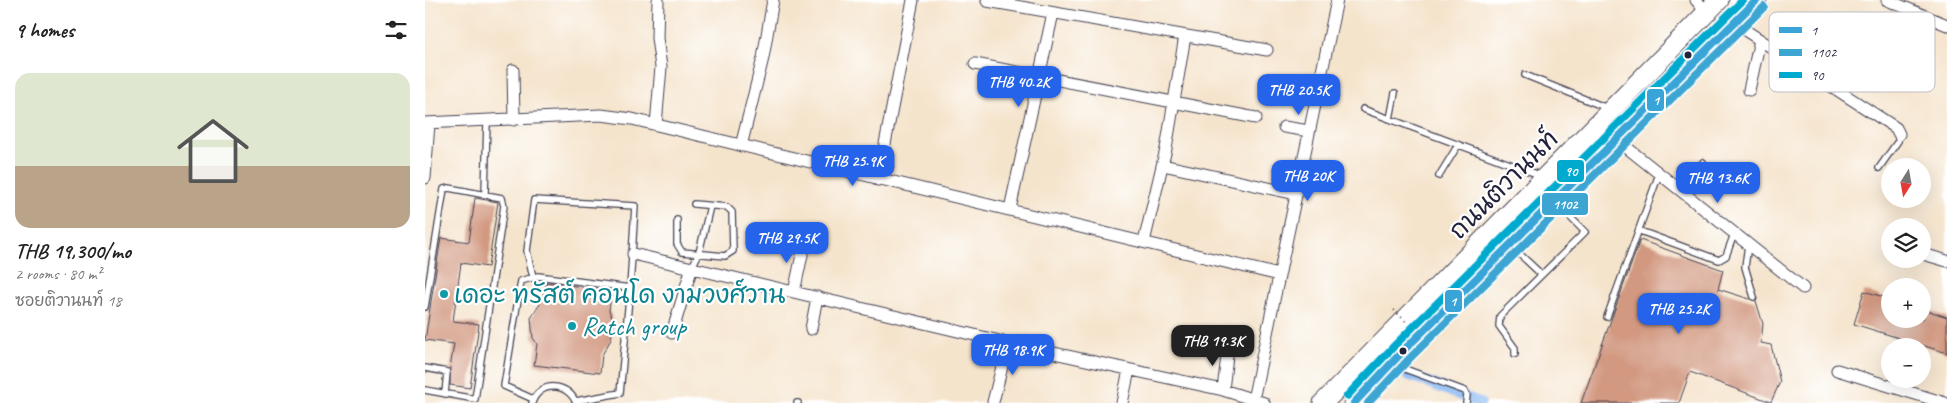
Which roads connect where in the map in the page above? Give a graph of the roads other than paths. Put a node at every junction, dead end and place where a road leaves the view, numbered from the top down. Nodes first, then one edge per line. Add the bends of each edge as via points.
1 (658, 0) edge
2 (773, 0) edge
3 (913, 0) edge
4 (1337, 0) edge
5 (1757, 0) edge
6 (1887, 0) edge
7 (987, 1) edge
8 (1707, 4) edge
9 (1917, 12) edge
10 (1053, 13) junction
11 (1935, 19) edge
12 (1734, 23) junction
13 (1947, 24) edge
14 (1185, 36) junction
15 (1760, 40) junction
16 (1769, 46) edge
17 (1267, 50) dead end
18 (975, 64) dead end
19 (513, 70) dead end
20 (1525, 75) dead end
21 (1039, 77) junction
22 (1749, 90) dead end
23 (1841, 92) edge
24 (1395, 93) dead end
25 (1174, 102) junction
26 (1363, 109) dead end
27 (1611, 110) junction
28 (1256, 118) dead end
29 (1390, 119) junction
30 (514, 120) junction
31 (487, 121) junction
32 (427, 124) edge
33 (656, 125) junction
34 (1284, 127) dead end
35 (1309, 131) junction
36 (1899, 134) joint
37 (1616, 139) junction
38 (1458, 145) junction
39 (741, 146) junction
40 (1703, 162) dead end
41 (1163, 165) junction
42 (1879, 168) dead end
43 (1659, 174) junction
44 (1439, 176) dead end
45 (425, 178) edge
46 (1545, 178) junction
47 (878, 180) junction
48 (1680, 190) junction
49 (485, 194) junction
50 (1296, 194) junction
51 (1554, 201) junction
52 (694, 204) dead end
53 (710, 206) junction
54 (1010, 209) junction
55 (677, 220) dead end
56 (1639, 231) junction
57 (1734, 234) junction
58 (805, 241) dead end
59 (1144, 242) junction
60 (1510, 245) junction
61 (1748, 245) junction
62 (633, 254) junction
63 (699, 254) junction
64 (1931, 256) edge
65 (1947, 261) edge
66 (692, 267) junction
67 (1541, 274) junction
68 (1279, 275) junction
69 (533, 277) junction
70 (630, 288) junction
71 (1803, 288) dead end
72 (794, 292) junction
73 (817, 298) junction
74 (1754, 298) dead end
75 (425, 307) edge
76 (1607, 317) dead end
77 (811, 329) dead end
78 (672, 333) dead end
79 (1008, 343) junction
80 (1228, 347) dead end
81 (1515, 354) dead end
82 (1391, 365) junction
83 (425, 368) edge
84 (1129, 370) junction
85 (1837, 370) dead end
86 (425, 390) edge
87 (1223, 390) junction
88 (445, 394) junction
89 (533, 401) edge
90 (1259, 401) edge
91 (576, 402) edge
92 (993, 402) dead end
93 (1122, 403) edge
94 (1323, 403) edge
95 (1354, 403) edge
96 (1466, 403) edge
97 (1945, 403) edge

1 - 33 street via 657,38 661,68
2 - 39 street via 763,58
3 - 47 street
4 - 35 street
5 - 12 main road, ถนนติวานนท์
6 - 9 street
7 - 10 street
8 - 27 main road, ถนนติวานนท์
10 - 14 street
10 - 21 street
11 - 13 street
12 - 15 street
12 - 37 main road, ถนนติวานนท์
14 - 17 street
14 - 25 street
15 - 16 street
15 - 22 street
18 - 21 street
19 - 30 street
20 - 27 lane
21 - 25 street
21 - 54 street
23 - 36 street via 1897,128
24 - 29 lane
25 - 28 street
25 - 41 street
26 - 29 lane
27 - 46 main road, ถนนติวานนท์
29 - 38 lane
30 - 31 street
30 - 33 street via 601,115
31 - 32 street
31 - 49 lane
32 - 45 street
33 - 39 street
34 - 35 street
35 - 50 street
36 - 42 lane via 1898,141
37 - 43 street
37 - 51 main road, ถนนติวานนท์
38 - 44 lane
38 - 46 lane
39 - 47 street
40 - 48 lane
41 - 50 street
41 - 59 street
43 - 48 street
43 - 56 lane
46 - 94 main road, ถนนติวานนท์
47 - 54 street
48 - 57 street
49 - 75 lane via 444,189
49 - 88 lane via 502,198 505,206 475,399
50 - 68 street
51 - 60 main road, ถนนติวานนท์
51 - 67 lane via 1585,232
52 - 53 lane
53 - 63 lane
53 - 63 lane via 727,207 732,212 733,251 725,256
54 - 59 street
55 - 63 lane via 679,250
56 - 57 lane via 1719,260 1726,256
56 - 76 lane
57 - 61 street
58 - 72 street
59 - 68 street
60 - 67 lane
60 - 82 main road, ถนนติวานนท์
61 - 71 street
61 - 74 lane via 1745,267
62 - 66 street
62 - 69 lane via 635,206 534,200 527,251
62 - 70 lane
63 - 66 lane
64 - 65 street
66 - 72 street
66 - 78 street
67 - 81 lane via 1499,320 1499,326 1515,348
68 - 90 street
69 - 70 lane
69 - 89 lane via 521,281 504,386
70 - 91 lane via 620,393
72 - 73 street
73 - 77 street
73 - 79 street
79 - 84 street
79 - 92 street
80 - 87 street
82 - 95 main road, ถนนติวานนท์
82 - 96 lane via 1465,391
83 - 88 lane via 447,372
84 - 87 street
84 - 93 street
85 - 97 street
86 - 88 lane
87 - 90 street
89 - 91 lane via 538,393 551,386 566,389

